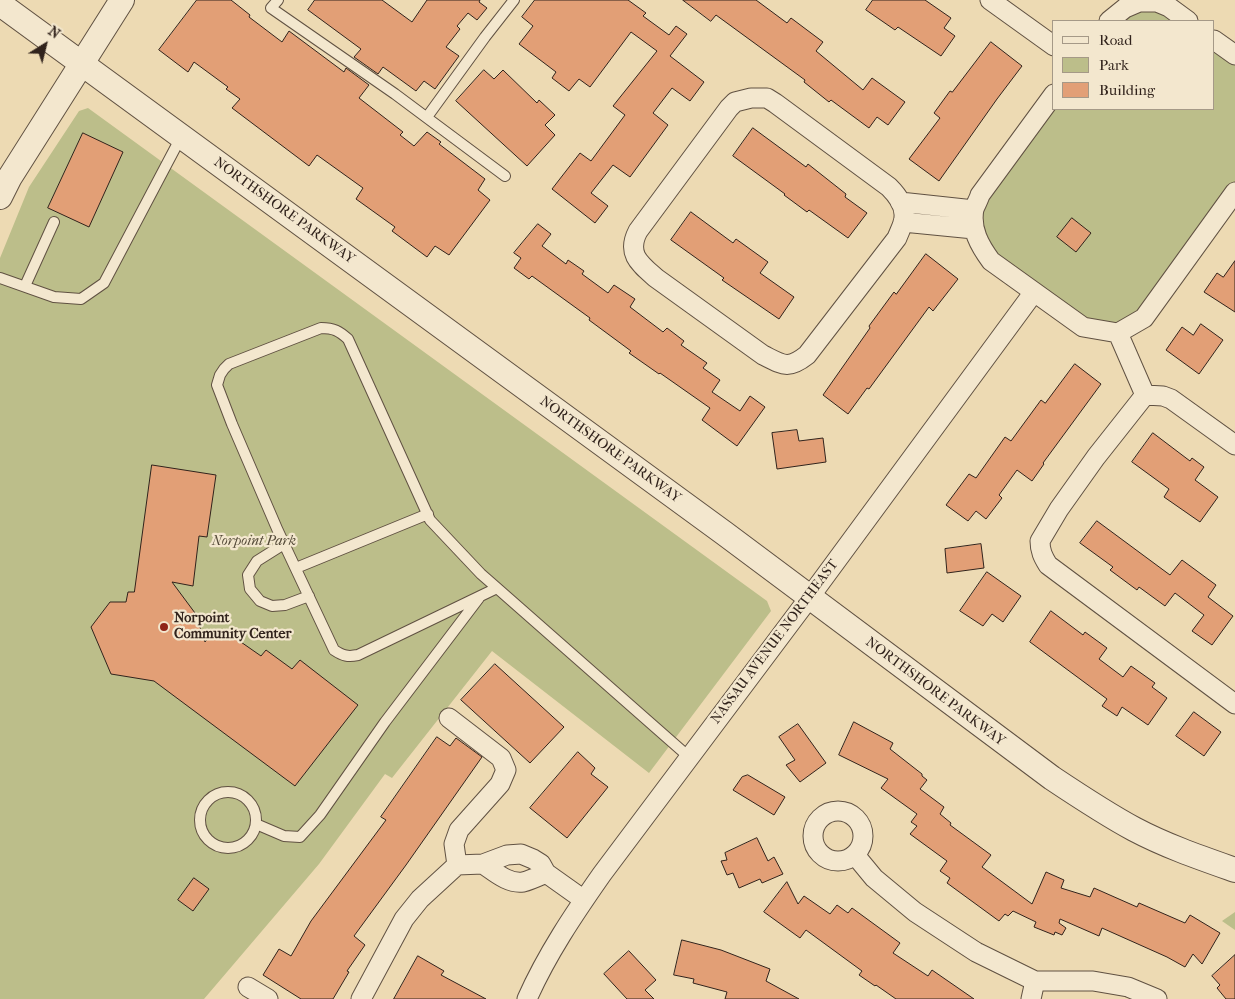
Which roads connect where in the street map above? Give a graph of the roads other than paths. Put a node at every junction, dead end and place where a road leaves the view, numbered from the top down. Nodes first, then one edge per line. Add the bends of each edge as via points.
1 (122, 0) edge
2 (278, 0) edge
3 (514, 0) edge
4 (990, 0) edge
5 (1148, 1) edge
6 (0, 4) edge
7 (1110, 20) edge
8 (1187, 20) edge
9 (1215, 41) edge
10 (1052, 45) edge
11 (1235, 56) edge
12 (81, 64) junction
13 (1052, 97) edge
14 (427, 118) junction
15 (181, 136) junction
16 (505, 176) dead end
17 (1235, 192) edge
18 (0, 197) edge
19 (900, 202) junction
20 (974, 210) junction
21 (54, 222) dead end
22 (903, 222) junction
23 (974, 229) junction
24 (0, 278) edge
25 (25, 286) junction
26 (1034, 292) junction
27 (1118, 333) junction
28 (1145, 395) junction
29 (1235, 445) edge
30 (428, 514) junction
31 (284, 544) junction
32 (296, 568) junction
33 (497, 588) junction
34 (481, 595) junction
35 (309, 596) junction
36 (809, 598) junction
37 (1235, 704) edge
38 (449, 718) dead end
39 (689, 757) junction
40 (256, 824) junction
41 (855, 855) dead end
42 (483, 864) junction
43 (457, 865) junction
44 (1235, 870) edge
45 (546, 873) junction
46 (584, 900) junction
47 (248, 987) dead end
48 (1033, 990) edge
49 (363, 998) edge
50 (268, 999) edge
51 (527, 999) edge
52 (1157, 999) edge

1 - 12 street
2 - 14 lane via 271,8
3 - 14 lane
4 - 10 street
5 - 7 street via 1125,8
5 - 8 street via 1169,7
6 - 12 street, NORTHSHORE PARKWAY
9 - 11 street
12 - 15 street, NORTHSHORE PARKWAY
12 - 18 street
13 - 20 street via 980,194
14 - 16 lane
15 - 25 lane via 104,283 81,299 54,296
15 - 36 street, NORTHSHORE PARKWAY
17 - 27 street via 1144,318
19 - 20 street
19 - 22 street
19 - 22 street via 889,187 775,102 767,98 751,98 735,102 729,108 638,231 633,249 640,264 656,278 763,356 782,365 790,365 807,355 898,238
20 - 23 street
21 - 25 lane
22 - 23 street
23 - 26 street via 991,261
24 - 25 lane
26 - 27 street via 1083,327
26 - 36 street, NASSAU AVENUE NORTHEAST
27 - 28 street
28 - 29 street via 1163,396 1180,404
28 - 37 street via 1059,509 1040,541 1040,547 1048,565
30 - 31 lane via 348,339 340,332 321,328 229,364 217,385
30 - 32 lane
30 - 33 lane via 430,520
31 - 32 lane
31 - 35 lane via 257,561 248,576 250,588 260,601 272,606
32 - 35 lane
33 - 34 lane
33 - 39 lane
34 - 35 lane via 350,657 334,650
34 - 40 lane via 320,815 300,837 284,836
36 - 39 street, NASSAU AVENUE NORTHEAST
36 - 44 street, NORTHSHORE PARKWAY via 1052,778 1102,810 1144,834
38 - 43 street via 501,758 506,770 500,784 459,830 454,844
39 - 46 street, NASSAU AVENUE NORTHEAST
40 - 40 lane via 252,806 238,794 229,792 212,797 201,812 202,830 207,838 222,848 232,848 248,840
41 - 48 street via 874,878 915,912
42 - 43 street
42 - 45 street via 514,881 524,882
42 - 45 street via 521,854 541,864
43 - 49 street via 420,899 404,919
45 - 46 street
46 - 51 street, NASSAU AVENUE NORTHEAST
47 - 50 street
48 - 52 street via 1092,981 1128,987

